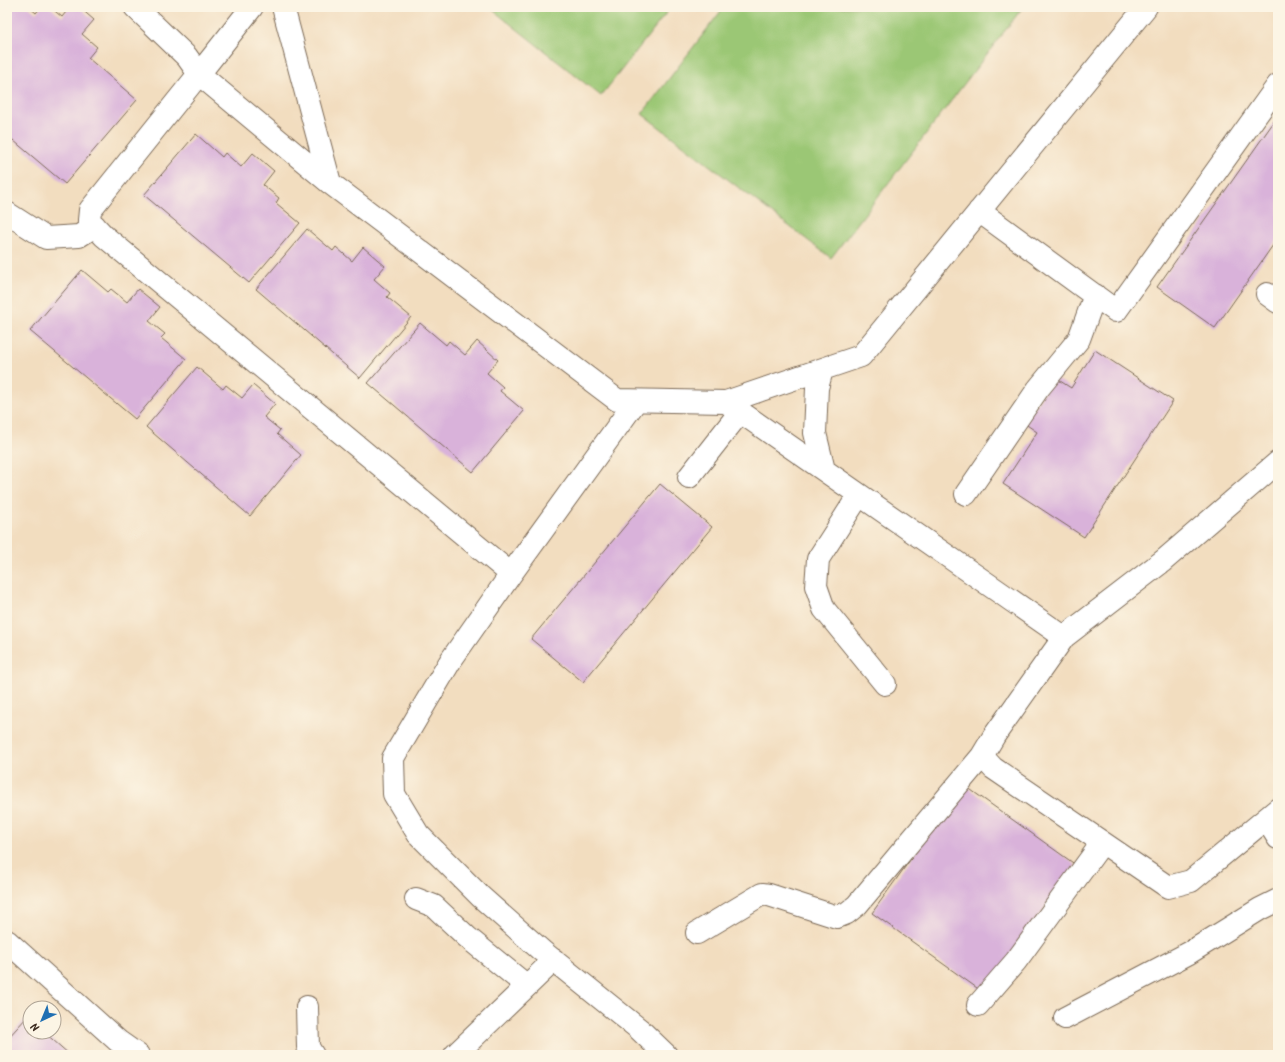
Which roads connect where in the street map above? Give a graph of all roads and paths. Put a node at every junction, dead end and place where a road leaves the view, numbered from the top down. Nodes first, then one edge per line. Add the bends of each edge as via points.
1 (135, 7) edge
2 (252, 7) edge
3 (283, 7) edge
4 (1146, 7) edge
5 (199, 74) junction
6 (1278, 85) edge
7 (330, 183) junction
8 (979, 211) junction
9 (7, 213) edge
10 (95, 226) junction
11 (1095, 295) junction
12 (822, 370) junction
13 (636, 401) junction
14 (733, 407) junction
15 (1278, 462) edge
16 (824, 470) junction
17 (689, 477) dead end
18 (966, 494) dead end
19 (859, 495) junction
20 (511, 574) junction
21 (1064, 637) junction
22 (885, 684) dead end
23 (982, 756) junction
24 (1272, 814) edge
25 (1278, 838) edge
26 (1102, 843) junction
27 (416, 899) dead end
28 (1278, 900) edge
29 (697, 933) dead end
30 (7, 941) edge
31 (554, 960) junction
32 (527, 986) junction
33 (978, 1005) dead end
34 (307, 1007) dead end
35 (1065, 1018) dead end
36 (138, 1055) edge
37 (313, 1055) edge
38 (455, 1055) edge
39 (666, 1055) edge

1 - 5 main road via 187,57
2 - 5 main road
3 - 7 main road
4 - 8 main road
5 - 7 main road
5 - 10 main road via 90,210 89,220
6 - 11 main road via 1116,311
7 - 13 main road via 618,400
8 - 11 main road
8 - 12 main road via 861,356
9 - 10 main road via 46,238 79,236
10 - 20 main road
11 - 18 main road via 1079,339 1038,389
12 - 14 main road
12 - 16 main road via 817,388 815,434
13 - 14 main road
13 - 20 main road
14 - 16 main road
14 - 17 main road
15 - 21 main road via 1163,561
16 - 19 main road
19 - 21 main road
19 - 22 main road via 818,559 816,586 824,609
20 - 31 main road via 451,660 393,758 394,794 418,834 481,897
21 - 23 main road
23 - 26 main road via 993,768
23 - 29 main road via 857,905 847,913 837,917 762,894
24 - 25 main road
24 - 26 main road via 1191,881 1168,887
26 - 33 main road via 1016,961
27 - 32 main road via 434,906
28 - 35 main road via 1189,954
30 - 36 main road via 118,1041
31 - 32 main road
31 - 39 main road
32 - 38 main road
34 - 37 main road via 308,1047

